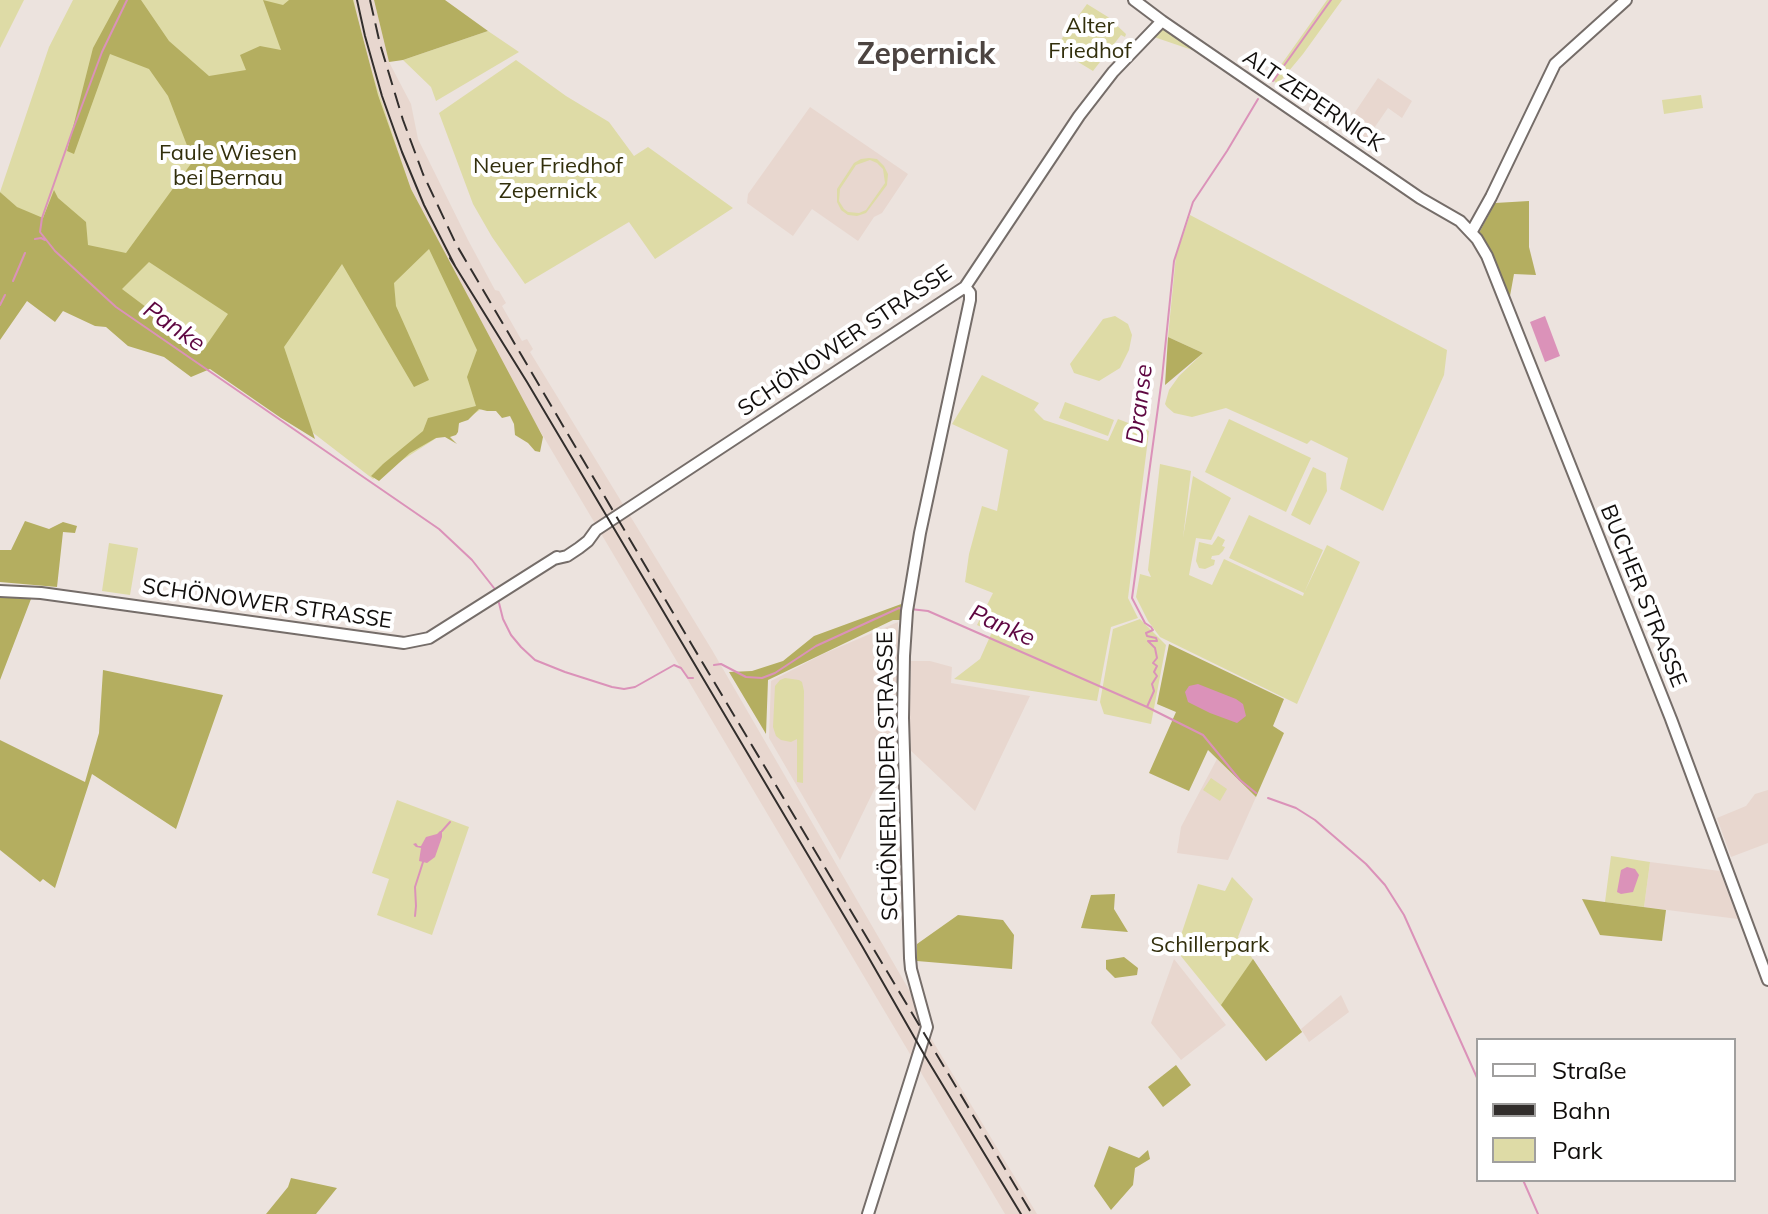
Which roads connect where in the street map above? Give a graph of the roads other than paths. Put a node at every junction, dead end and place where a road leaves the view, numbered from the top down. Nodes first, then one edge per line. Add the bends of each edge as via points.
1 (1134, 0) edge
2 (1626, 0) edge
3 (1162, 21) junction
4 (1472, 231) junction
5 (965, 287) junction
6 (0, 591) edge
7 (1768, 980) edge
8 (868, 1214) edge

1 - 3 street, ALT ZEPERNICK
2 - 4 street via 1555,64
3 - 4 street, ALT ZEPERNICK
3 - 5 street, SCHÖNOWER STRASSE via 1079,116
4 - 7 street, BUCHER STRASSE via 1487,256 1667,709
5 - 6 street, SCHÖNOWER STRASSE via 429,638 404,643
5 - 8 street, SCHÖNERLINDER STRASSE via 970,300 920,533 904,656 910,958 927,1027

